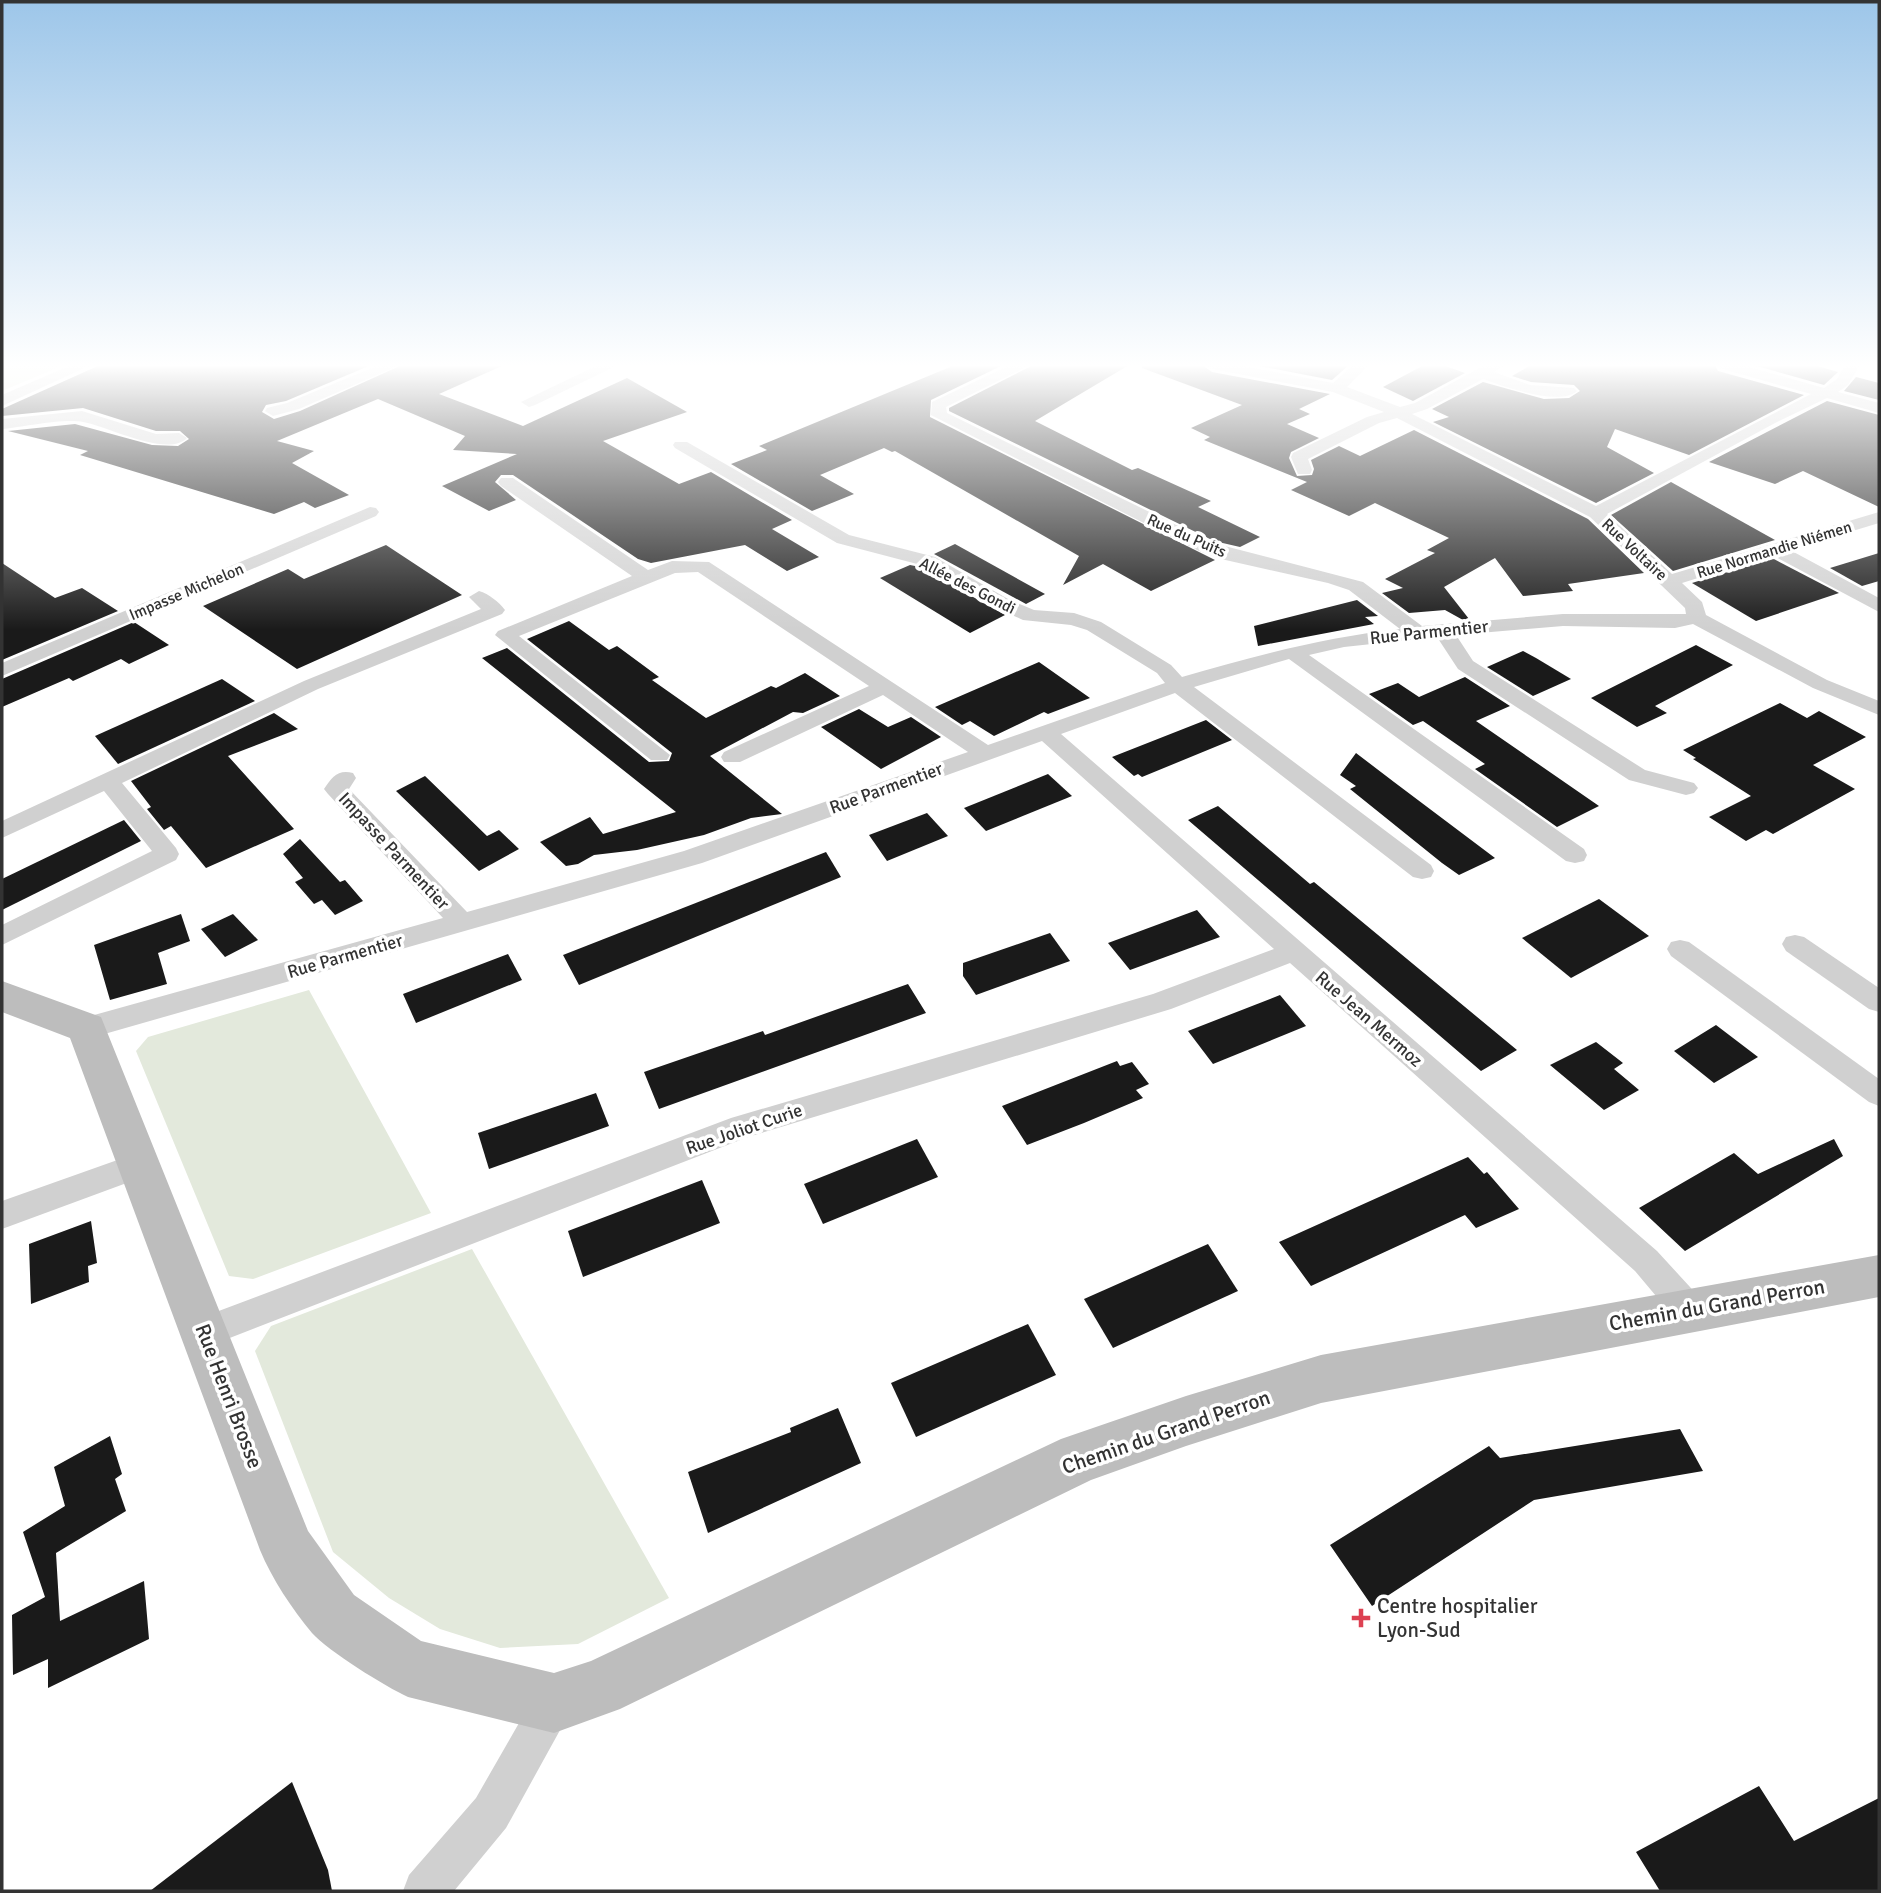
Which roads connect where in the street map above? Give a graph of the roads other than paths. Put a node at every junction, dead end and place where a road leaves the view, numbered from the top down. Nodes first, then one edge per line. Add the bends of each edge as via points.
1 (695, 453) edge
2 (1017, 453) edge
3 (1306, 453) edge
4 (1478, 453) edge
5 (1707, 453) edge
6 (1304, 470) dead end
7 (507, 482) dead end
8 (370, 512) dead end
9 (1596, 513) junction
10 (1879, 517) edge
11 (1774, 549) junction
12 (646, 577) junction
13 (1668, 581) junction
14 (478, 597) dead end
15 (1879, 606) edge
16 (1696, 618) junction
17 (1443, 630) junction
18 (1417, 632) junction
19 (1292, 652) junction
20 (2, 670) edge
21 (1178, 685) junction
22 (885, 687) junction
23 (1879, 709) edge
24 (1045, 732) junction
25 (985, 753) junction
26 (659, 755) dead end
27 (732, 757) dead end
28 (345, 778) dead end
29 (108, 780) junction
30 (1686, 788) dead end
31 (2, 830) edge
32 (1575, 855) dead end
33 (1422, 872) dead end
34 (462, 923) junction
35 (2, 936) edge
36 (1795, 944) dead end
37 (1680, 948) dead end
38 (1293, 952) junction
39 (2, 996) edge
40 (1879, 1002) edge
41 (87, 1028) junction
42 (1879, 1094) edge
43 (140, 1165) junction
44 (2, 1215) edge
45 (1879, 1276) edge
46 (1689, 1310) junction
47 (204, 1332) junction
48 (554, 1703) junction
49 (425, 1891) edge

1 - 21 street, Allée des Gondi via 843,539 928,561 1030,616 1074,619 1094,626 1164,669
2 - 18 street, Rue du Puits via 1206,547 1356,586
3 - 6 street via 1299,457
4 - 9 street, Rue Voltaire
5 - 9 street
7 - 12 street
8 - 20 street, Impasse Michelon
9 - 13 street, Rue Voltaire
10 - 11 street, Rue Normandie Niémen
11 - 13 street, Rue Normandie Niémen
11 - 15 street
12 - 22 street via 672,568 702,566
12 - 26 street via 505,635
13 - 16 street, Rue Voltaire via 1695,606
14 - 29 street via 495,610 311,685
16 - 17 street, Rue Parmentier
16 - 23 street, Rue Voltaire via 1820,684
17 - 18 street, Rue Parmentier
17 - 30 street via 1465,665 1637,775
18 - 19 street, Rue Parmentier
19 - 21 street, Rue Parmentier
19 - 32 street
21 - 24 street, Rue Parmentier
21 - 33 street, Allée des Gondi
22 - 25 street
22 - 27 street
24 - 25 street, Rue Parmentier
24 - 38 street, Rue Jean Mermoz
25 - 34 street, Rue Parmentier via 693,857
28 - 34 street, Impasse Parmentier via 336,789
29 - 31 street
29 - 35 street via 167,854
34 - 41 street, Rue Parmentier
36 - 40 street
37 - 42 street
38 - 46 street, Rue Jean Mermoz via 1646,1261
38 - 47 street, Rue Joliot Curie via 1161,1002 741,1127
39 - 41 street
41 - 43 street, Rue Henri Brosse
43 - 44 street
43 - 47 street, Rue Henri Brosse
45 - 46 street, Chemin du Grand Perron
46 - 48 street, Chemin du Grand Perron via 1321,1379 1163,1429 1080,1458 599,1688
47 - 48 street, Rue Henri Brosse via 288,1550 334,1615 408,1667
48 - 49 street via 491,1812

